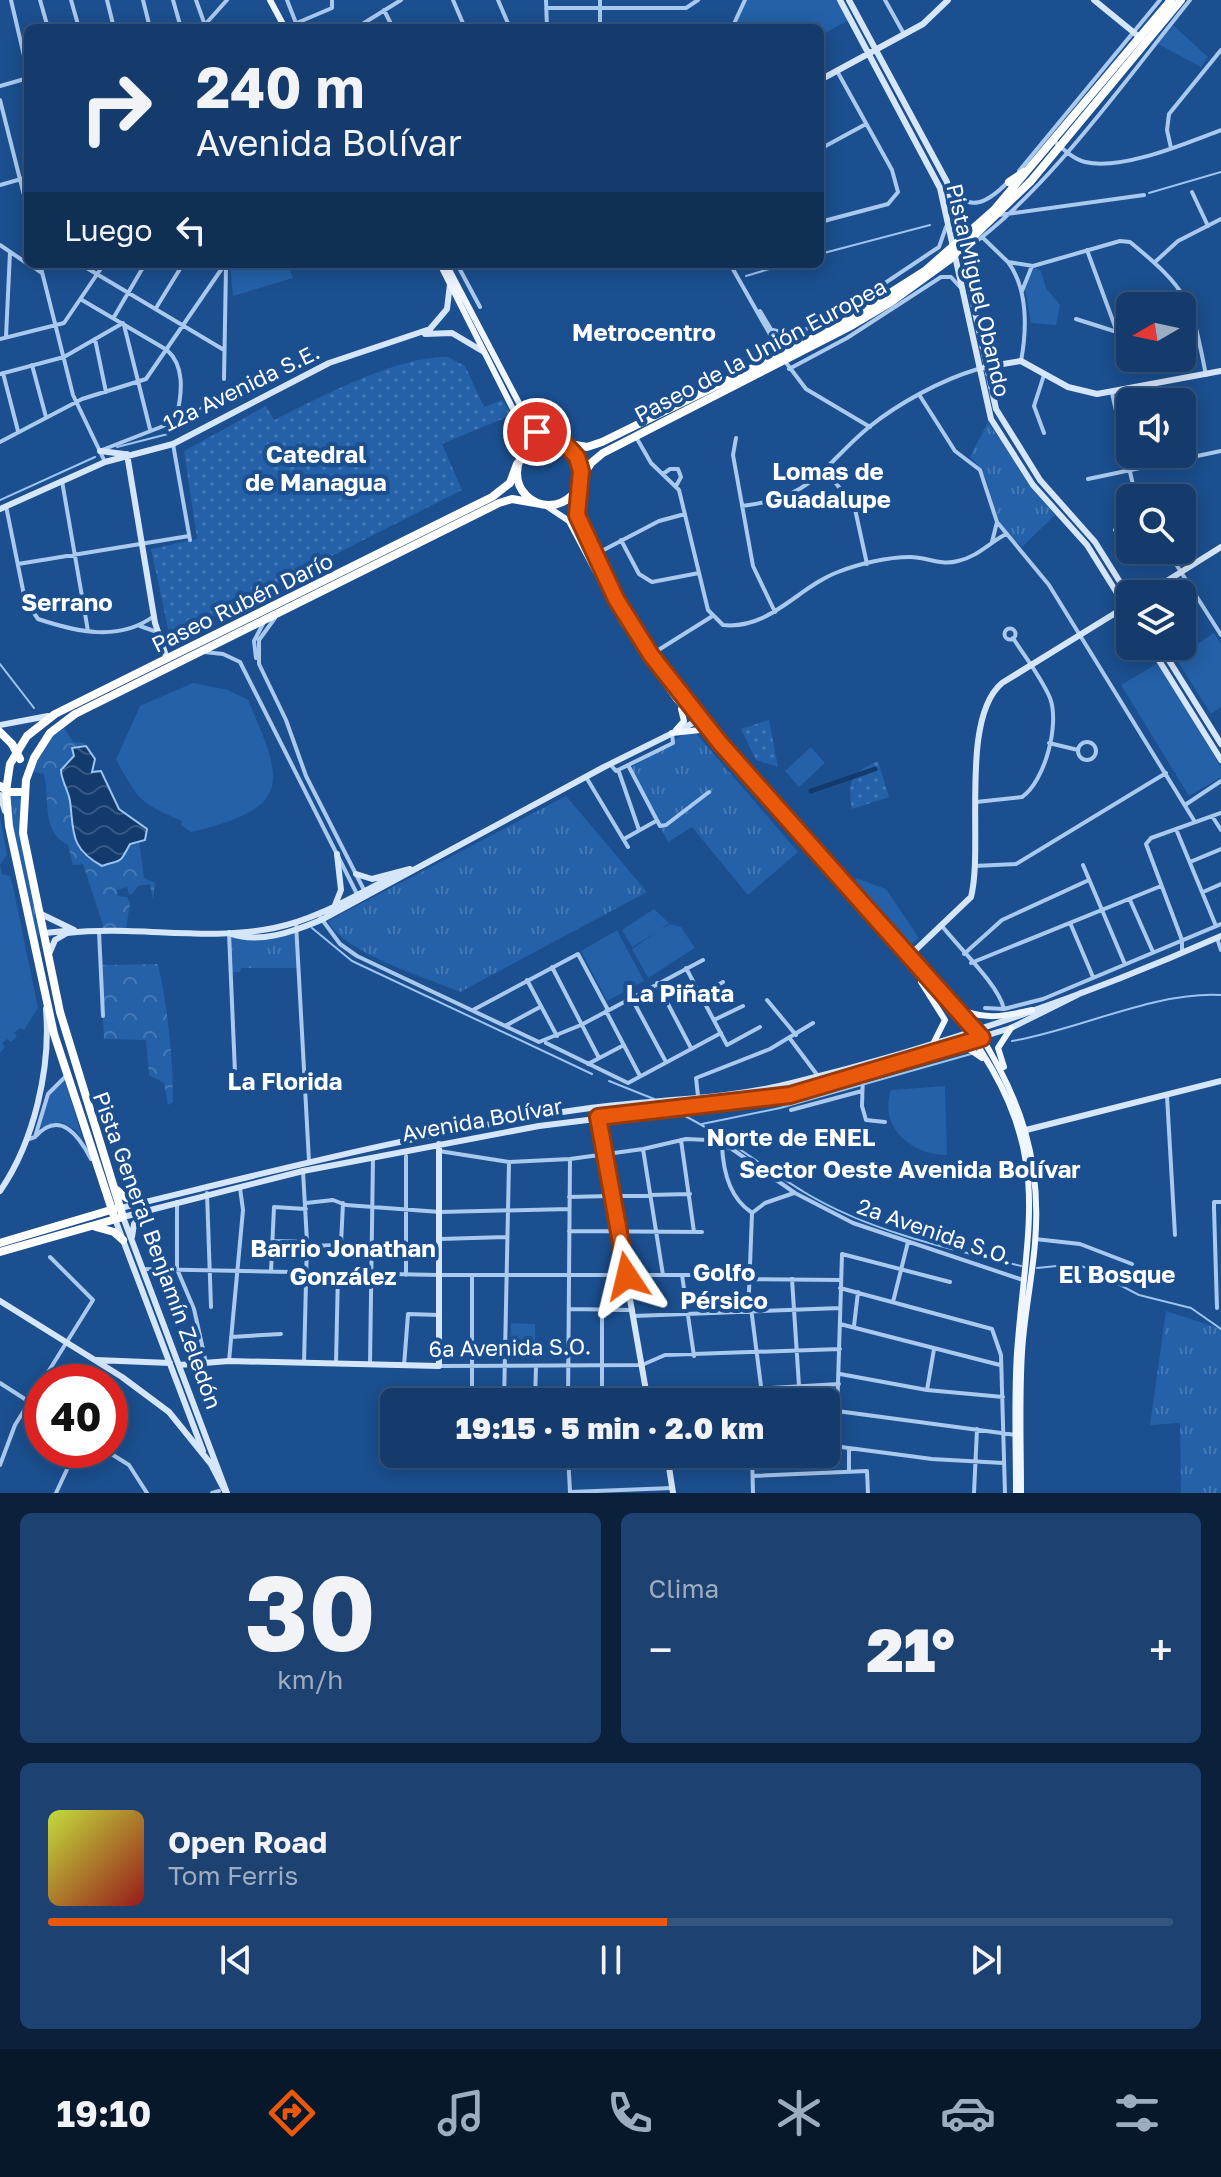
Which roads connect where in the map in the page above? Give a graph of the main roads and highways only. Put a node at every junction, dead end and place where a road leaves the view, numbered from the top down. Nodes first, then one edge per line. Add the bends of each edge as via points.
1 (270, 0) edge
2 (840, 0) edge
3 (849, 0) edge
4 (948, 0) edge
5 (1094, 0) edge
6 (1171, 0) edge
7 (1181, 0) edge
8 (283, 24) edge
9 (1139, 38) junction
10 (876, 49) junction
11 (868, 54) junction
12 (824, 78) edge
13 (1060, 146) junction
14 (1042, 155) junction
15 (1009, 182) road end
16 (958, 249) junction
17 (444, 268) edge
18 (445, 268) edge
19 (449, 280) junction
20 (410, 337) junction
21 (783, 355) junction
22 (489, 358) junction
23 (986, 367) junction
24 (978, 369) junction
25 (1221, 371) edge
26 (555, 441) junction
27 (127, 454) junction
28 (102, 455) junction
29 (518, 461) junction
30 (579, 484) junction
31 (543, 504) junction
32 (3, 507) edge
33 (1221, 547) edge
34 (1168, 580) edge
35 (1116, 581) edge
36 (1116, 586) edge
37 (1116, 611) edge
38 (1159, 660) edge
39 (1169, 660) edge
40 (168, 663) junction
41 (676, 699) junction
42 (94, 701) junction
43 (55, 714) junction
44 (698, 721) junction
45 (0, 725) edge
46 (0, 732) edge
47 (672, 733) junction
48 (711, 740) junction
49 (1221, 744) edge
50 (1221, 760) edge
51 (26, 780) junction
52 (2, 791) edge
53 (25, 792) junction
54 (337, 854) road end
55 (420, 865) junction
56 (410, 869) junction
57 (356, 874) road end
58 (361, 894) junction
59 (39, 911) junction
60 (331, 912) junction
61 (77, 932) junction
62 (44, 933) junction
63 (1219, 937) edge
64 (36, 955) junction
65 (49, 957) junction
66 (907, 958) junction
67 (915, 972) junction
68 (1081, 993) junction
69 (44, 994) junction
70 (954, 1005) junction
71 (1032, 1010) junction
72 (60, 1012) junction
73 (1011, 1028) junction
74 (977, 1030) junction
75 (969, 1033) junction
76 (978, 1039) junction
77 (934, 1042) junction
78 (949, 1048) junction
79 (884, 1056) junction
80 (994, 1070) junction
81 (833, 1071) junction
82 (863, 1073) junction
83 (67, 1075) junction
84 (1006, 1075) junction
85 (1221, 1081) edge
86 (614, 1105) junction
87 (583, 1109) junction
88 (598, 1117) junction
89 (1026, 1130) junction
90 (439, 1136) junction
91 (439, 1148) junction
92 (107, 1186) junction
93 (0, 1191) edge
94 (145, 1206) junction
95 (117, 1213) junction
96 (90, 1221) junction
97 (127, 1241) junction
98 (0, 1243) edge
99 (0, 1252) edge
100 (0, 1301) edge
101 (156, 1324) junction
102 (163, 1344) junction
103 (92, 1359) junction
104 (131, 1361) junction
105 (145, 1362) junction
106 (170, 1363) junction
107 (100, 1364) edge
108 (127, 1364) edge
109 (179, 1365) junction
110 (184, 1379) junction
111 (128, 1381) edge
112 (645, 1388) edge
113 (186, 1391) junction
114 (152, 1398) junction
115 (193, 1412) junction
116 (206, 1459) junction
117 (669, 1468) edge
118 (673, 1490) edge
119 (221, 1493) edge
120 (1018, 1493) edge

1 - 8 main road
2 - 11 main road, Pista Miguel Obando
3 - 10 main road, Pista Miguel Obando
4 - 10 main road via 923,24
5 - 9 main road
6 - 9 highway, Paseo de la Unión Europea
7 - 9 highway, Paseo de la Unión Europea
9 - 13 highway, Paseo de la Unión Europea
10 - 11 main road
10 - 16 main road, Pista Miguel Obando via 947,182
11 - 12 main road
11 - 16 main road, Pista Miguel Obando via 937,181
13 - 14 highway, Paseo de la Unión Europea
13 - 16 highway, Paseo de la Unión Europea via 1003,215
14 - 15 highway
14 - 16 highway, Paseo de la Unión Europea
16 - 21 highway, Paseo de la Unión Europea
16 - 21 highway, Paseo de la Unión Europea via 891,302
16 - 23 main road, Pista Miguel Obando
16 - 24 main road, Pista Miguel Obando
17 - 19 main road
18 - 26 main road via 530,424
19 - 20 main road, 12a Avenida S.E. via 443,314 430,329
19 - 22 main road
20 - 22 main road, 12a Avenida S.E. via 452,333
20 - 27 main road, 12a Avenida S.E. via 312,370 173,444
21 - 26 highway, Paseo de la Unión Europea via 596,445
21 - 30 highway, Paseo de la Unión Europea via 596,458
22 - 29 main road via 523,431
23 - 24 main road
23 - 25 main road via 1021,361 1085,393 1112,393
23 - 35 main road, Pista Miguel Obando via 1002,423 1040,480 1095,542
24 - 36 main road, Pista Miguel Obando via 997,431 1033,485
26 - 29 highway via 533,444
26 - 30 highway via 575,454 581,467
27 - 28 main road, 12a Avenida S.E.
27 - 28 main road
27 - 40 main road via 157,632
28 - 32 main road, 12a Avenida S.E. via 62,481
29 - 31 highway via 521,488
29 - 40 highway, Paseo Rubén Darío via 510,483 500,492
30 - 31 highway via 564,501
30 - 44 main road via 577,515 594,555 651,655
31 - 40 highway, Paseo Rubén Darío via 512,499 499,503
31 - 41 main road via 569,521 623,623
33 - 34 main road
37 - 66 main road via 993,693 976,758 971,897
38 - 50 main road
39 - 49 main road
40 - 42 highway, Paseo Rubén Darío
41 - 44 main road
41 - 47 main road via 685,718
42 - 43 highway, Paseo Rubén Darío
42 - 51 highway, Paseo Rubén Darío via 50,733
43 - 45 main road
43 - 52 highway, Paseo Rubén Darío via 22,743
44 - 47 main road
44 - 48 main road
44 - 66 main road
46 - 51 highway, bridge via 12,744
47 - 48 main road via 697,729
47 - 55 main road
48 - 66 main road
51 - 53 highway, Pista General Benjamín Zeledón
52 - 53 highway
52 - 64 highway, Pista General Benjamín Zeledón
53 - 59 highway, Pista General Benjamín Zeledón via 23,833
54 - 60 main road via 341,890
55 - 56 main road
55 - 58 main road
56 - 57 main road via 372,879
56 - 58 main road
58 - 60 main road
59 - 61 main road
59 - 62 highway, Pista General Benjamín Zeledón
60 - 61 main road via 296,926 229,933
61 - 62 main road
61 - 65 main road via 55,940
62 - 64 highway
62 - 65 highway, Pista General Benjamín Zeledón
63 - 68 main road
64 - 69 highway, Pista General Benjamín Zeledón
65 - 72 highway, Pista General Benjamín Zeledón
66 - 67 main road
66 - 70 main road
67 - 75 main road
67 - 77 main road via 945,1020
68 - 71 main road, Avenida Bolívar
68 - 73 main road, Avenida Bolívar
69 - 83 highway, Pista General Benjamín Zeledón
69 - 93 main road via 46,1051 26,1140
70 - 71 main road via 991,1017
70 - 74 main road
71 - 74 main road, Avenida Bolívar
72 - 83 highway via 71,1064
72 - 92 highway, Pista General Benjamín Zeledón
73 - 76 main road, Avenida Bolívar
73 - 84 main road via 998,1048
74 - 75 main road, Avenida Bolívar
74 - 76 main road
75 - 76 main road
75 - 77 main road, Avenida Bolívar
76 - 78 main road, Avenida Bolívar
76 - 80 main road
76 - 84 main road
77 - 79 main road, Avenida Bolívar
78 - 80 main road via 973,1050
78 - 82 main road, Avenida Bolívar
79 - 81 main road, Avenida Bolívar
79 - 82 main road via 866,1065
80 - 120 main road via 1028,1163 1031,1215 1017,1356
81 - 82 main road via 856,1067
81 - 86 main road, Avenida Bolívar via 762,1089
82 - 88 main road, Avenida Bolívar via 790,1095
83 - 92 highway, Pista General Benjamín Zeledón
84 - 89 main road
85 - 89 main road
86 - 87 main road, Avenida Bolívar
86 - 88 main road
87 - 88 main road
87 - 90 main road, Avenida Bolívar
88 - 91 main road, Avenida Bolívar
88 - 112 main road
89 - 120 main road via 1035,1179 1035,1239 1022,1353
90 - 91 main road
90 - 94 main road, Avenida Bolívar via 309,1161
91 - 94 main road, Avenida Bolívar
91 - 109 main road, 6a Avenida S.O. via 439,1366 229,1361
92 - 94 highway
92 - 95 highway, Pista General Benjamín Zeledón
92 - 96 highway
94 - 95 main road, Avenida Bolívar
94 - 97 main road
95 - 96 highway, Avenida Bolívar
95 - 97 main road, Pista General Benjamín Zeledón
96 - 97 highway
96 - 98 highway, Avenida Bolívar
96 - 99 highway, Avenida Bolívar
97 - 101 main road, Pista General Benjamín Zeledón
97 - 109 main road, Pista General Benjamín Zeledón
100 - 103 main road
101 - 102 main road, Pista General Benjamín Zeledón
101 - 109 main road
102 - 105 main road via 159,1356
102 - 106 main road, Pista General Benjamín Zeledón
103 - 104 main road
103 - 107 main road
104 - 105 main road
104 - 108 main road
105 - 106 main road
106 - 113 main road
106 - 115 main road, Pista General Benjamín Zeledón
109 - 110 main road, Pista General Benjamín Zeledón
110 - 113 main road
110 - 115 main road, Pista General Benjamín Zeledón
111 - 114 main road
113 - 115 main road
114 - 115 main road via 180,1418
114 - 116 main road
115 - 116 main road, Pista General Benjamín Zeledón
115 - 119 main road, Pista General Benjamín Zeledón
116 - 119 main road, Pista General Benjamín Zeledón
117 - 118 main road

